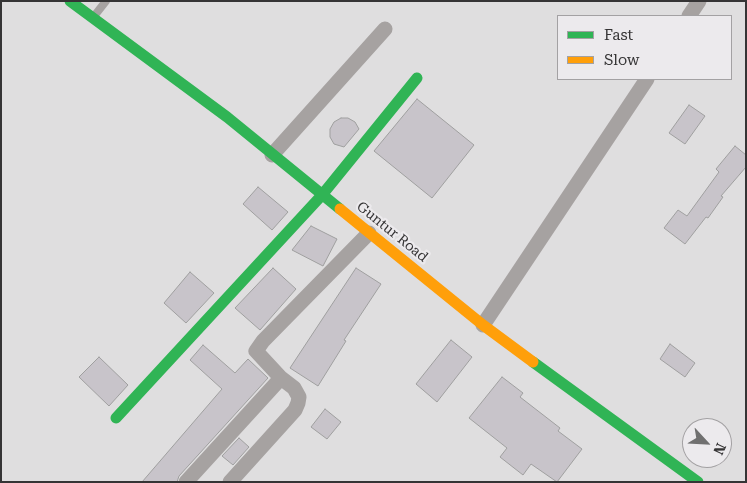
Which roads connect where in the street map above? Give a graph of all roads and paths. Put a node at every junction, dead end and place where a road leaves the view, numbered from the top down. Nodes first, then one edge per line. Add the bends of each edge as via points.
1 (70, 1) edge
2 (106, 1) edge
3 (699, 1) edge
4 (690, 15) edge
5 (93, 18) junction
6 (385, 29) dead end
7 (417, 78) dead end
8 (646, 80) edge
9 (272, 155) junction
10 (322, 195) junction
11 (369, 233) junction
12 (483, 324) junction
13 (281, 378) junction
14 (116, 418) dead end
15 (186, 482) edge
16 (230, 482) edge
17 (698, 482) edge

1 - 5 main road, Guntur Road
2 - 5 lane
3 - 4 street
5 - 9 main road, Guntur Road via 227,117
6 - 9 street
7 - 10 main road
8 - 12 street
9 - 10 main road, Guntur Road
10 - 11 main road, Guntur Road
10 - 14 main road
11 - 12 main road, Guntur Road
11 - 13 street via 256,351
12 - 17 main road, Guntur Road
13 - 15 street
13 - 16 street via 294,388 299,397 295,410

